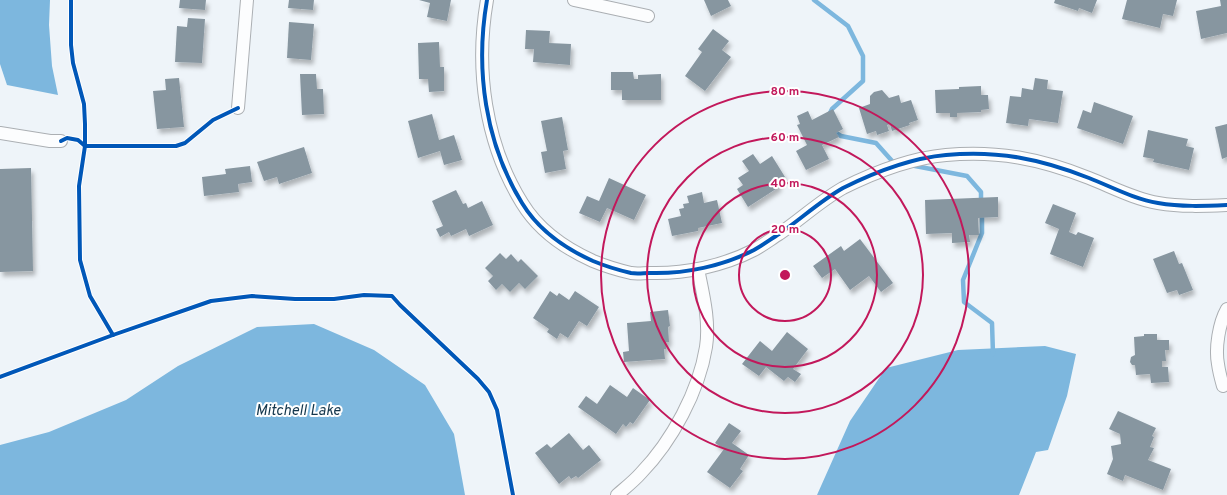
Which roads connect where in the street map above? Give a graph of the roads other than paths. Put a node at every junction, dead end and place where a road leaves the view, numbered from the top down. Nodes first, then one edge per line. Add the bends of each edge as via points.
1 (247, 0) edge
2 (487, 0) edge
3 (574, 0) edge
4 (648, 16) dead end
5 (238, 108) dead end
6 (0, 133) edge
7 (62, 141) dead end
8 (1227, 204) edge
9 (698, 269) junction
10 (1227, 309) edge
11 (1222, 386) dead end
12 (616, 495) edge

1 - 5 street
2 - 9 street via 481,57 485,101 496,145 513,188 529,214 550,236 575,253 603,265 632,273 664,274
3 - 4 street
6 - 7 street
8 - 9 street via 1194,206 1158,203 1124,194 1056,166 1019,157 981,153 944,155 906,163 842,189 754,250 725,262
9 - 12 street via 707,323 701,369 687,406 667,440 641,472
10 - 11 street via 1218,338 1217,363

